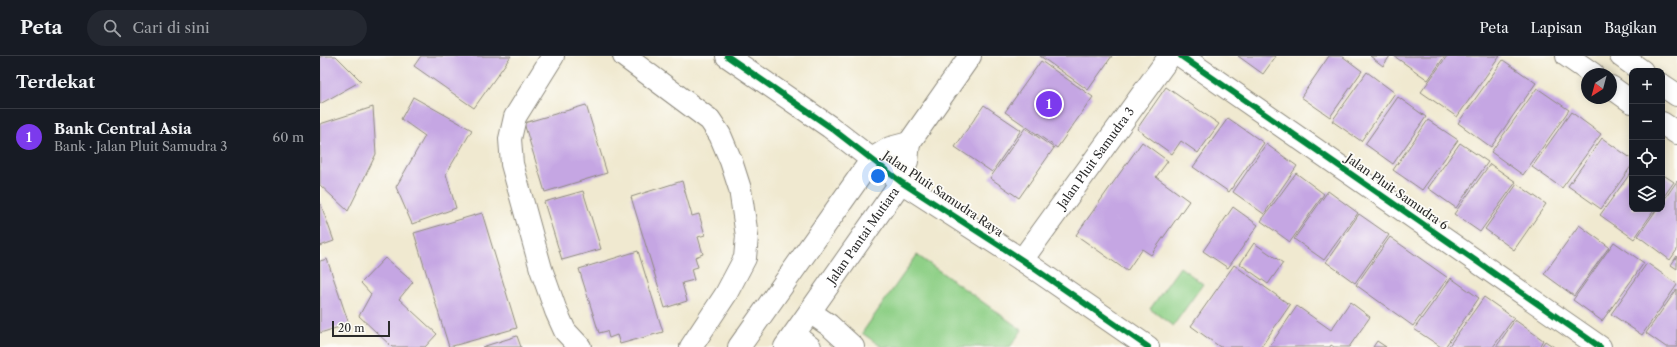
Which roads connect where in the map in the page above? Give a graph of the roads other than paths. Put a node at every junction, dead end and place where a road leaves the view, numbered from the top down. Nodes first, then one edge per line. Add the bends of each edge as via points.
1 (553, 56) edge
2 (624, 56) edge
3 (727, 56) edge
4 (970, 56) edge
5 (1170, 56) edge
6 (1181, 56) edge
7 (1567, 56) edge
8 (1620, 56) edge
9 (1584, 68) edge
10 (1638, 68) edge
11 (1665, 87) edge
12 (1617, 91) edge
13 (1677, 96) edge
14 (1629, 100) edge
15 (1665, 125) edge
16 (1677, 133) edge
17 (909, 143) junction
18 (872, 159) junction
19 (901, 182) junction
20 (1022, 260) junction
21 (810, 312) junction
22 (796, 343) edge
23 (580, 347) edge
24 (691, 347) edge
25 (739, 347) edge
26 (854, 347) edge
27 (1148, 347) edge
28 (1600, 347) edge

1 - 23 street via 515,117 510,139 512,164 540,269 565,331
2 - 24 street via 710,120 720,135 740,189 747,236 745,258 726,294
3 - 18 street, Jalan Pluit Samudra Raya
4 - 17 street
5 - 20 street, Jalan Pluit Samudra 3
6 - 28 street, Jalan Pluit Samudra 6
7 - 9 street
8 - 10 street
11 - 13 street
12 - 14 street
15 - 16 street
17 - 18 street via 890,148
17 - 19 street, Jalan Pantai Mutiara
18 - 19 street, Jalan Pluit Samudra Raya
18 - 25 street
19 - 20 street, Jalan Pluit Samudra Raya
19 - 21 street, Jalan Pantai Mutiara
20 - 27 street, Jalan Pluit Samudra Raya
21 - 22 street, Jalan Pantai Mutiara
21 - 26 street

